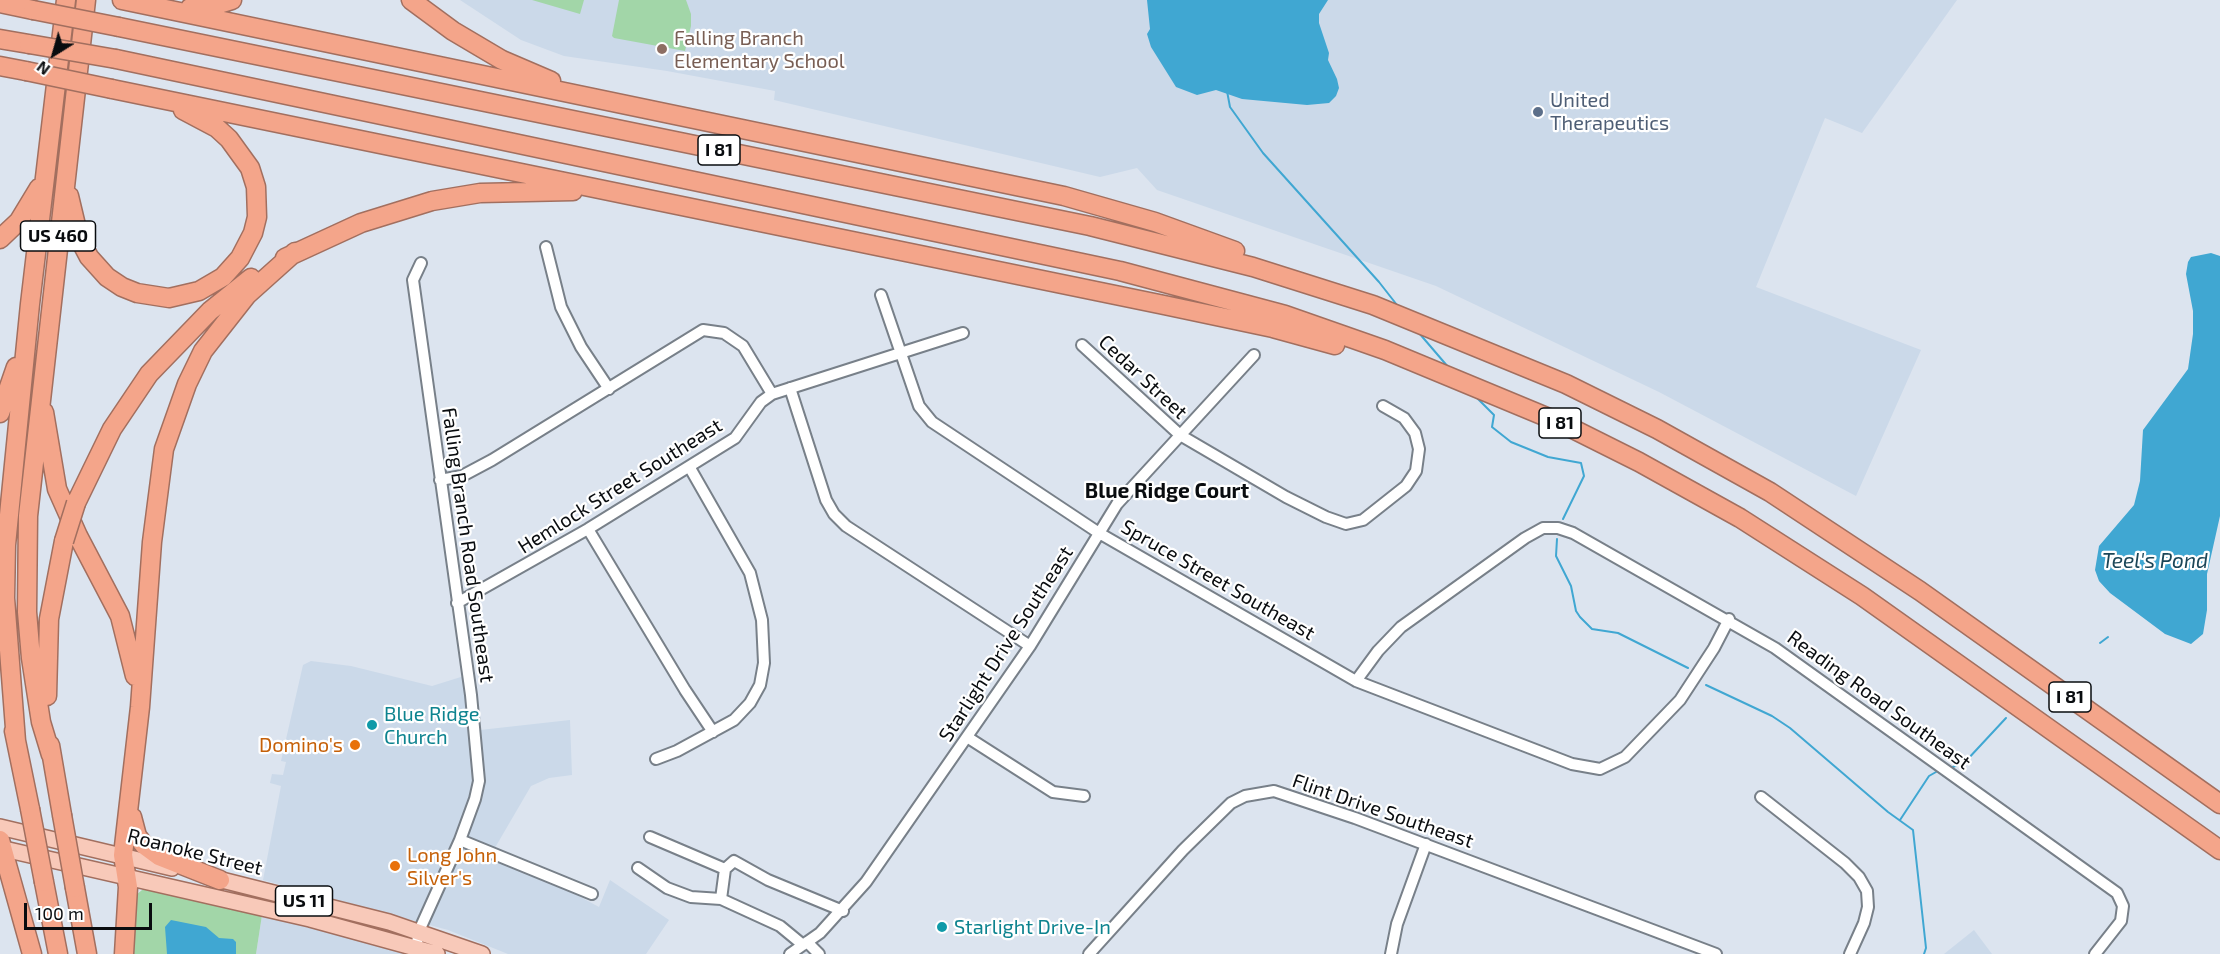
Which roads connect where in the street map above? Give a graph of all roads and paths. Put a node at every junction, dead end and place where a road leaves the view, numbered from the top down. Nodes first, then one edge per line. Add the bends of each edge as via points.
1 (66, 0) edge
2 (86, 0) edge
3 (123, 0) edge
4 (232, 0) edge
5 (411, 0) edge
6 (0, 3) edge
7 (166, 9) junction
8 (0, 39) edge
9 (0, 66) edge
10 (157, 98) junction
11 (603, 100) junction
12 (47, 166) junction
13 (66, 173) junction
14 (605, 190) junction
15 (0, 239) edge
16 (546, 247) dead end
17 (296, 252) junction
18 (421, 263) dead end
19 (1316, 286) junction
20 (880, 295) dead end
21 (30, 304) junction
22 (963, 333) dead end
23 (1083, 345) dead end
24 (900, 352) junction
25 (1254, 355) dead end
26 (42, 379) junction
27 (790, 388) junction
28 (609, 389) junction
29 (772, 394) junction
30 (1383, 406) dead end
31 (0, 413) edge
32 (1180, 435) junction
33 (1639, 462) junction
34 (690, 468) junction
35 (440, 480) junction
36 (588, 529) junction
37 (1099, 533) junction
38 (457, 603) junction
39 (1729, 619) junction
40 (1030, 646) junction
41 (0, 662) edge
42 (1356, 681) junction
43 (140, 707) junction
44 (713, 732) junction
45 (967, 737) junction
46 (16, 741) junction
47 (51, 754) junction
48 (656, 759) dead end
49 (1084, 796) dead end
50 (1761, 797) dead end
51 (2220, 804) edge
52 (130, 810) junction
53 (0, 827) edge
54 (650, 837) dead end
55 (460, 840) junction
56 (1426, 844) junction
57 (1, 846) edge
58 (2220, 850) edge
59 (123, 855) junction
60 (638, 868) dead end
61 (725, 869) junction
62 (126, 876) junction
63 (0, 880) edge
64 (220, 880) junction
65 (592, 894) dead end
66 (721, 899) junction
67 (20, 906) junction
68 (843, 911) junction
69 (419, 931) junction
70 (805, 944) junction
71 (409, 950) edge
72 (32, 954) edge
73 (58, 954) edge
74 (87, 954) edge
75 (124, 954) edge
76 (437, 954) edge
77 (482, 954) edge
78 (790, 954) edge
79 (819, 954) edge
80 (1089, 954) edge
81 (1392, 954) edge
82 (1716, 954) edge
83 (1850, 954) edge
84 (2095, 954) edge

1 - 12 highway, US 460
2 - 13 highway, US 460
3 - 7 highway
4 - 7 highway via 213,6
5 - 11 highway via 502,60
6 - 19 highway, I 81, bridge via 1090,226
7 - 11 highway
8 - 33 highway, I 81, bridge via 116,59 795,201 1196,290 1335,332 1448,374
9 - 10 highway, bridge
10 - 13 highway via 217,128 241,152 250,168 258,202 253,233 240,258 223,277 199,291 169,298 137,293 114,283 96,266 79,238
10 - 14 highway
11 - 19 highway via 1064,196 1196,236
12 - 15 highway via 28,209
12 - 21 highway, US 460
13 - 26 highway, US 460
14 - 17 highway via 455,196 376,217
14 - 33 highway via 1317,339 1423,376
16 - 28 street via 561,307
17 - 43 highway via 248,295 222,325 203,351 174,415 157,498
17 - 47 highway, bridge via 254,275 210,311 149,374 112,429 76,503 54,582 46,654
18 - 35 street, Falling Branch Road Southeast via 413,280
19 - 51 highway, I 81 via 1528,367 1711,458 1841,537
20 - 24 street, Spruce Street Southeast
21 - 31 highway via 13,380
21 - 46 highway, US 460 via 6,545 8,659
22 - 24 street, Hemlock Street Southeast
23 - 32 street, Cedar Street
24 - 27 street, Hemlock Street Southeast
24 - 37 street, Spruce Street Southeast via 919,406 932,422
25 - 32 street, Starlight Drive Southeast
26 - 43 highway via 57,489 120,616 134,663
26 - 47 highway, US 460 via 28,516 27,600 31,658 41,722
27 - 29 street, Hemlock Street Southeast
27 - 40 street via 834,514 846,526
28 - 29 street via 703,330 724,333 743,346
28 - 35 street via 492,460 462,476
29 - 34 street, Hemlock Street Southeast via 761,402 735,438
30 - 32 street, Cedar Street via 1404,418 1415,433 1419,449 1416,471 1406,486 1363,520 1346,524 1286,497
32 - 37 street, Starlight Drive Southeast via 1117,504
33 - 58 highway, I 81 via 1814,564
34 - 36 street, Hemlock Street Southeast
34 - 44 street via 750,573 762,620 764,663 760,685 734,720
35 - 38 street, Falling Branch Road Southeast
36 - 38 street, Hemlock Street Southeast
36 - 44 street
37 - 40 street, Starlight Drive Southeast
37 - 42 street, Spruce Street Southeast
38 - 55 street, Falling Branch Road Southeast via 479,763 475,799
39 - 42 street, Reading Road Southeast via 1573,533 1543,528 1401,627
39 - 42 street, Spruce Street Southeast via 1680,700 1624,757 1600,769 1572,764
39 - 84 street, Reading Road Southeast via 2117,893 2123,906 2121,921
40 - 45 street, Starlight Drive Southeast
41 - 46 highway, US 460
43 - 52 highway
44 - 48 street
45 - 49 street via 1053,792
45 - 68 street, Starlight Drive Southeast
46 - 73 highway, US 460, bridge
47 - 74 highway, US 460, bridge
50 - 83 street via 1845,863 1867,891 1864,922
52 - 59 highway
52 - 64 highway via 144,845 159,856
53 - 59 main road, Roanoke Street / US 11
54 - 61 street
55 - 65 street
55 - 69 street, Falling Branch Road Southeast
56 - 80 street, Flint Drive Southeast via 1274,791 1245,796 1231,803 1184,850
56 - 81 street via 1397,924
56 - 82 street, Flint Drive Southeast
57 - 62 main road, Roanoke Street / US 11
57 - 67 highway
59 - 62 highway
59 - 64 main road, Roanoke Street / US 11
60 - 66 street via 667,888 691,897
61 - 66 street
61 - 68 street via 734,861 768,880
62 - 71 main road, Roanoke Street / US 11
62 - 75 highway
63 - 67 highway
64 - 69 main road, Roanoke Street / US 11
66 - 70 street via 780,926
67 - 72 highway
68 - 70 street, Starlight Drive Southeast
69 - 71 street
69 - 77 main road, Roanoke Street / US 11
70 - 78 street, Starlight Drive Southeast
70 - 79 street
71 - 76 main road, Roanoke Street / US 11

